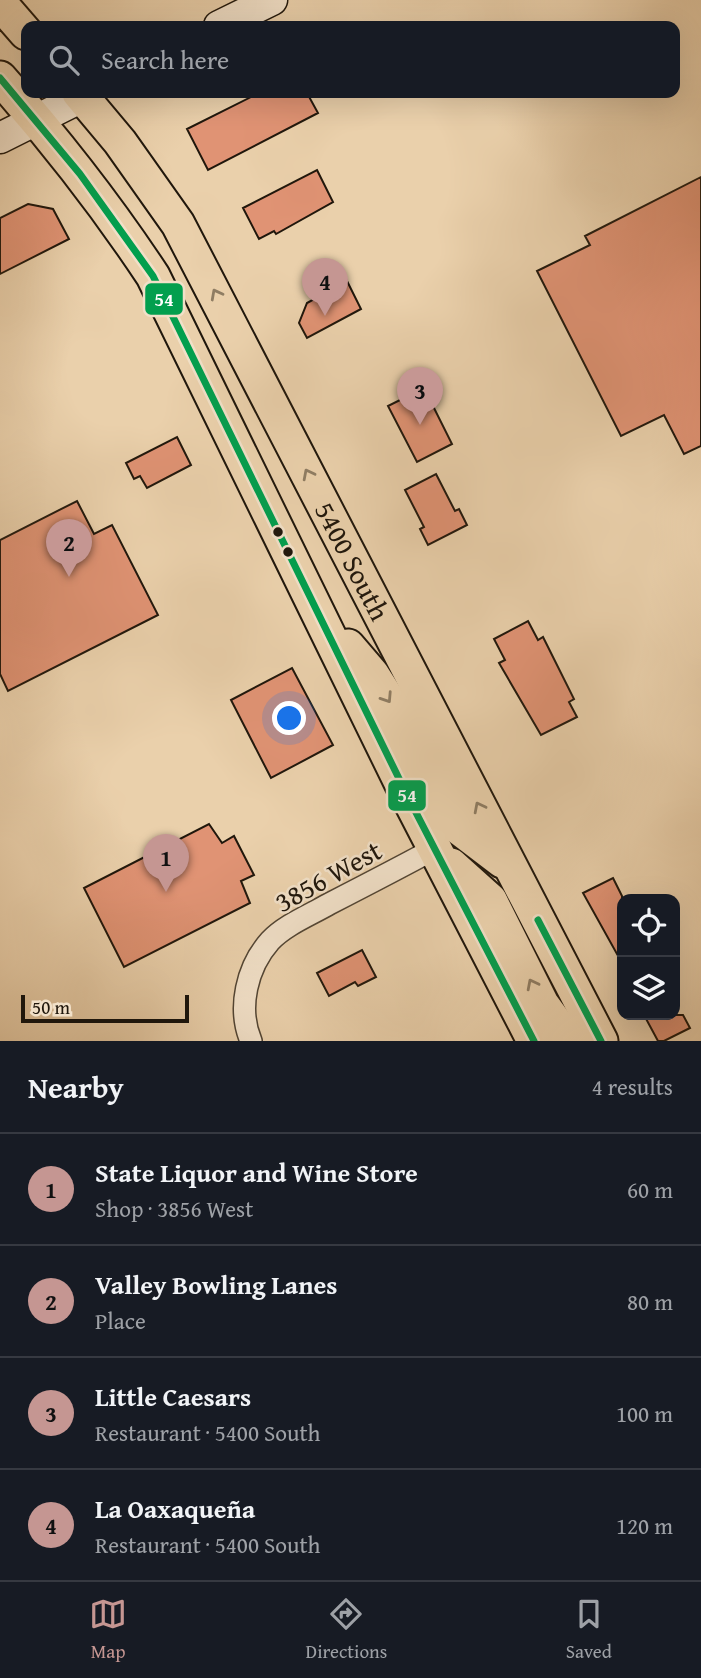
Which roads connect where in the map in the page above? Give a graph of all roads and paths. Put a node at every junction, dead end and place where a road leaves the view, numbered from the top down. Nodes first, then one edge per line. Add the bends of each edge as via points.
1 (271, 0) edge
2 (0, 3) edge
3 (229, 21) edge
4 (21, 27) edge
5 (0, 78) edge
6 (76, 98) edge
7 (87, 98) edge
8 (37, 119) junction
9 (0, 138) edge
10 (315, 607) junction
11 (434, 849) junction
12 (511, 869) junction
13 (251, 1041) edge
14 (534, 1041) edge
15 (569, 1041) edge
16 (601, 1041) edge

1 - 3 street
2 - 4 main road
5 - 8 main road, 5400 South
6 - 8 street
12 -> 7 main road, 5400 South via 178,224
8 - 9 street
8 - 10 main road, 5400 South via 113,216 152,276
10 - 11 main road, 5400 South
10 -> 12 main road via 372,674 418,746 460,829
11 - 13 street, 3856 West via 271,940 253,967 245,991
11 - 14 main road, 5400 South
15 -> 11 main road via 542,1004 490,900
12 - 16 main road, 5400 South

